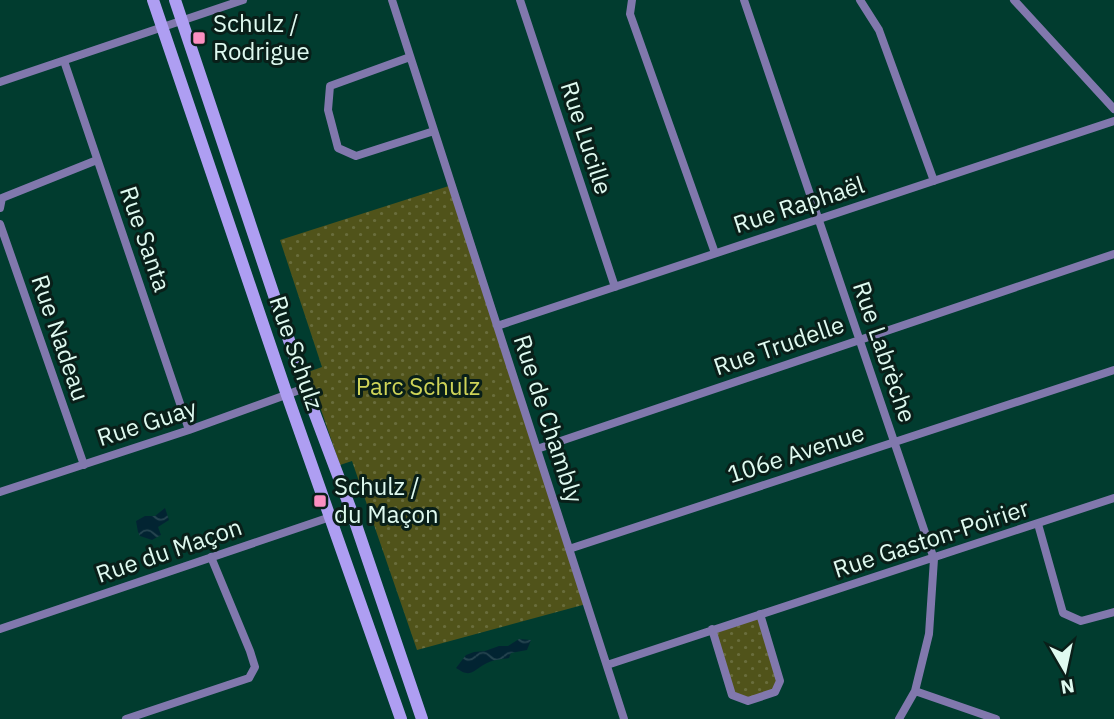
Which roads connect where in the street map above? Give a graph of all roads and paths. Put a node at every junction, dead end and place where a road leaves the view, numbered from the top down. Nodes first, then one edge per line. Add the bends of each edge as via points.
1 (153, 0) edge
2 (175, 0) edge
3 (243, 0) edge
4 (392, 0) edge
5 (520, 0) edge
6 (632, 0) edge
7 (744, 0) edge
8 (860, 0) edge
9 (1013, 0) edge
10 (181, 21) junction
11 (162, 27) junction
12 (410, 57) junction
13 (64, 61) junction
14 (0, 82) edge
15 (1114, 109) edge
16 (1114, 121) edge
17 (434, 131) junction
18 (97, 159) junction
19 (934, 181) junction
20 (0, 208) edge
21 (819, 219) junction
22 (0, 224) edge
23 (257, 244) junction
24 (238, 251) junction
25 (715, 253) junction
26 (1114, 254) edge
27 (615, 288) junction
28 (497, 326) junction
29 (860, 340) junction
30 (1114, 370) edge
31 (305, 388) junction
32 (287, 395) junction
33 (189, 430) junction
34 (895, 442) junction
35 (537, 449) junction
36 (84, 464) junction
37 (0, 492) edge
38 (1114, 498) edge
39 (351, 510) junction
40 (331, 517) junction
41 (1038, 524) junction
42 (569, 549) junction
43 (211, 557) junction
44 (934, 559) junction
45 (385, 611) junction
46 (1114, 612) edge
47 (760, 614) junction
48 (366, 618) junction
49 (0, 629) edge
50 (712, 629) junction
51 (607, 665) junction
52 (915, 691) junction
53 (126, 719) edge
54 (401, 719) edge
55 (422, 719) edge
56 (624, 719) edge
57 (899, 719) edge
58 (996, 719) edge

1 - 11 street, Rue Schulz
2 - 10 street, Rue Schulz
3 - 10 street
4 - 12 street, Rue de Chambly
5 - 27 street, Rue Lucille
6 - 25 street via 630,14
7 - 21 street, Rue Labrèche
8 - 19 street via 879,30
9 - 15 street
10 - 11 street
10 - 23 street, Rue Schulz
11 - 13 street
11 - 24 street, Rue Schulz
12 - 17 street, Rue de Chambly
12 - 17 street via 330,86 328,110 338,148 356,156
13 - 14 street
13 - 18 street, Rue Santa
16 - 19 street, Rue Raphaël
17 - 28 street, Rue de Chambly
18 - 20 street via 2,198
18 - 33 street, Rue Santa
19 - 21 street, Rue Raphaël
21 - 25 street, Rue Raphaël
21 - 29 street, Rue Labrèche
22 - 36 street, Rue Nadeau
23 - 24 street
23 - 31 street, Rue Schulz
24 - 32 street, Rue Schulz
25 - 27 street, Rue Raphaël
26 - 29 street, Rue Trudelle
27 - 28 street, Rue Raphaël
28 - 35 street, Rue de Chambly
29 - 34 street, Rue Labrèche
29 - 35 street, Rue Trudelle
30 - 34 street, 106e Avenue
31 - 32 street, Rue Guay
31 - 39 street, Rue Schulz
32 - 33 street, Rue Guay
32 - 40 street, Rue Schulz
33 - 36 street, Rue Guay
34 - 42 street, 106e Avenue
34 - 44 street, Rue Labrèche
35 - 42 street, Rue de Chambly
36 - 37 street, Rue Guay
38 - 41 street, Rue Gaston-Poirier
39 - 40 street, Rue du Maçon
39 - 45 street, Rue Schulz
40 - 43 street, Rue du Maçon
40 - 48 street, Rue Schulz
41 - 44 street, Rue Gaston-Poirier
41 - 46 street via 1063,613 1081,621
42 - 51 street, Rue de Chambly
43 - 49 street, Rue du Maçon
43 - 53 street via 255,667 249,678
44 - 47 street, Rue Gaston-Poirier
44 - 52 street, Rue Labrèche via 929,634
45 - 48 street
45 - 55 street, Rue Schulz
47 - 50 street, Rue Gaston-Poirier
47 - 50 street via 780,681 775,692 748,701 732,695
48 - 54 street, Rue Schulz
50 - 51 street, Rue Gaston-Poirier
51 - 56 street, Rue de Chambly
52 - 57 street, Rue Labrèche
52 - 58 street

